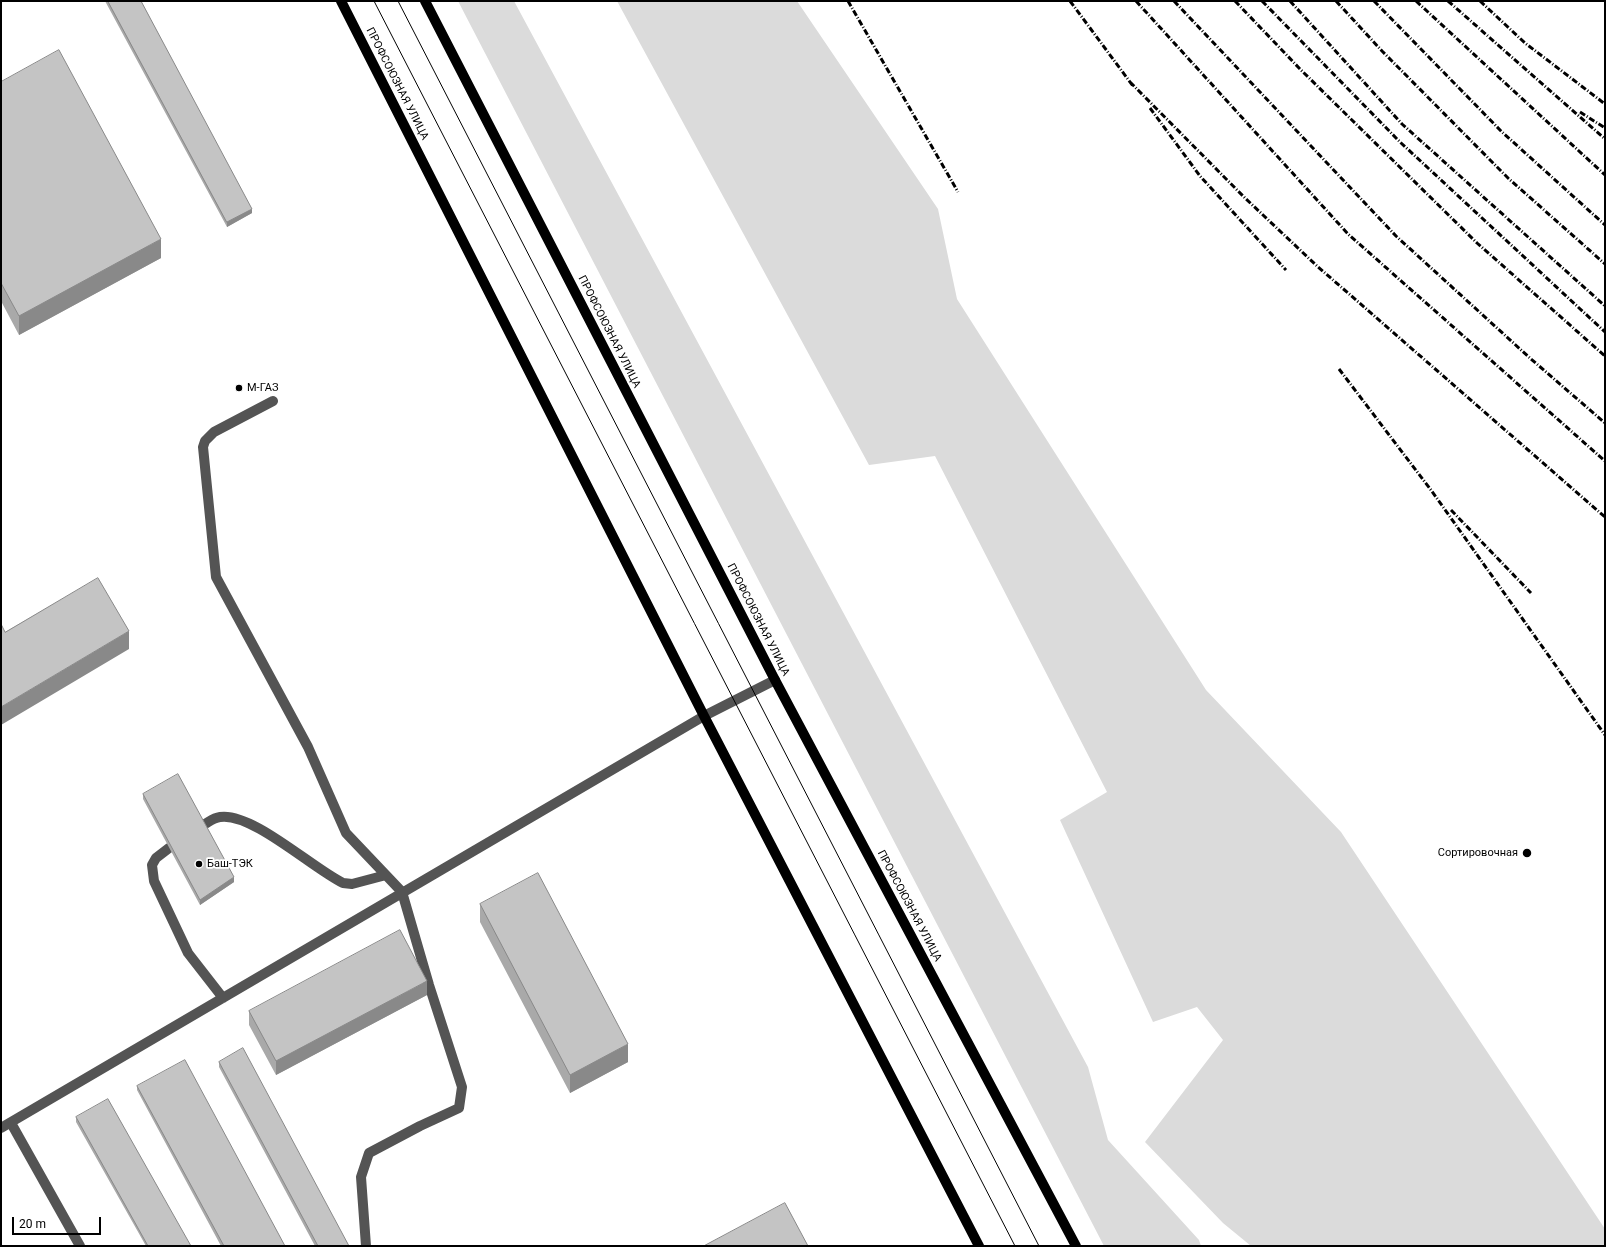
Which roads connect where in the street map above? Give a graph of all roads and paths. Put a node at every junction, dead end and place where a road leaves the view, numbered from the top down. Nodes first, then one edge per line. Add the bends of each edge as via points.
1 (341, 1) edge
2 (425, 1) edge
3 (273, 401) dead end
4 (775, 680) junction
5 (704, 716) junction
6 (204, 826) edge
7 (170, 848) edge
8 (386, 875) junction
9 (402, 892) junction
10 (223, 998) junction
11 (11, 1122) junction
12 (1, 1128) edge
13 (80, 1246) edge
14 (366, 1246) edge
15 (979, 1246) edge
16 (1076, 1246) edge

1 - 5 main road, ПРОФСОЮЗНАЯ УЛИЦА
2 - 4 main road, ПРОФСОЮЗНАЯ УЛИЦА
3 - 8 street via 214,432 203,447 216,577 308,747 346,833
4 - 5 street
4 - 16 main road, ПРОФСОЮЗНАЯ УЛИЦА
5 - 9 street
5 - 15 main road, ПРОФСОЮЗНАЯ УЛИЦА
6 - 8 street via 215,818 225,817 256,826 343,883 357,883
7 - 10 street via 156,858 152,866 154,881 188,953
8 - 9 street
9 - 10 street
9 - 14 street via 462,1087 459,1108 370,1153 361,1177
10 - 11 street
11 - 12 street
11 - 13 street

